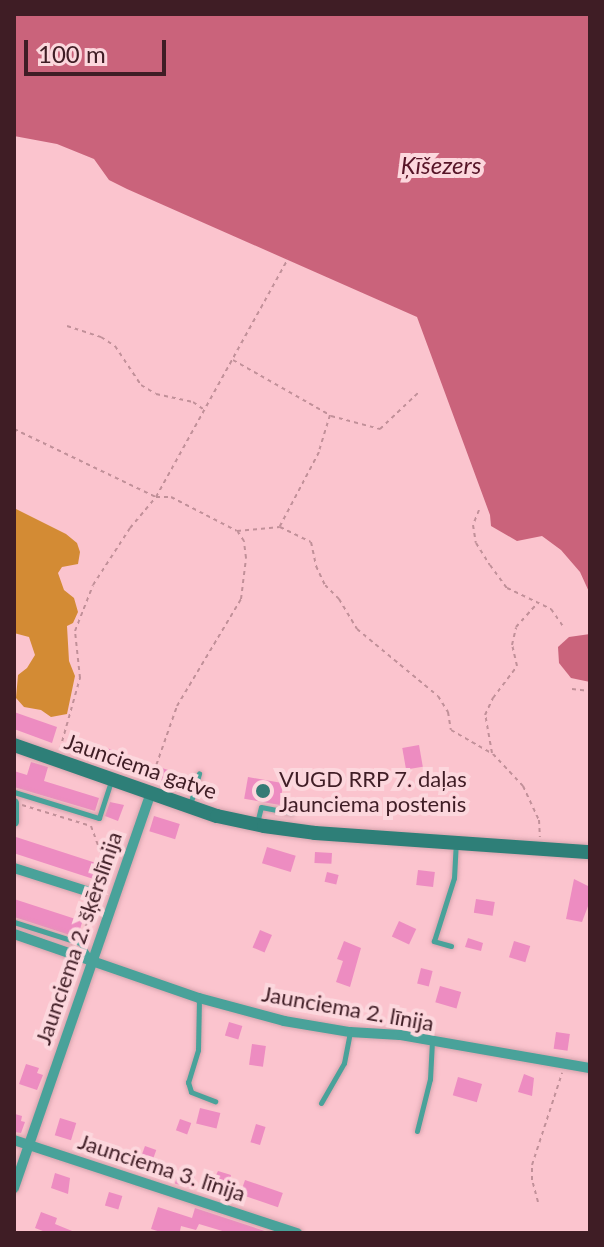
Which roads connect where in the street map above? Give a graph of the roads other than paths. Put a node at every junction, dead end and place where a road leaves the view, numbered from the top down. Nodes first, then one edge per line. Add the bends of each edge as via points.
1 (14, 745) edge
2 (199, 773) dead end
3 (111, 779) junction
4 (14, 792) edge
5 (149, 792) junction
6 (15, 804) edge
7 (189, 806) junction
8 (291, 813) dead end
9 (14, 822) edge
10 (257, 824) junction
11 (457, 843) junction
12 (590, 852) edge
13 (14, 868) edge
14 (96, 894) road end
15 (14, 922) edge
16 (14, 934) edge
17 (451, 946) dead end
18 (91, 959) junction
19 (199, 998) junction
20 (350, 1032) junction
21 (432, 1043) junction
22 (590, 1068) edge
23 (215, 1101) dead end
24 (321, 1103) dead end
25 (417, 1131) dead end
26 (14, 1140) edge
27 (28, 1145) junction
28 (14, 1188) edge
29 (297, 1233) edge

1 - 3 main road, Jaunciema gatve
2 - 7 lane
3 - 4 lane via 99,818
3 - 5 main road, Jaunciema gatve
5 - 7 main road, Jaunciema gatve
5 - 18 street, Jaunciema 2. šķērslīnija
6 - 9 street
7 - 10 main road, Jaunciema gatve
8 - 10 lane via 261,807
10 - 11 main road, Jaunciema gatve
11 - 12 main road, Jaunciema gatve
11 - 17 lane via 454,878 434,941
13 - 14 street
15 - 18 lane via 80,943
16 - 18 street, Jaunciema 2. līnija
18 - 19 street, Jaunciema 2. līnija
18 - 27 street, Jaunciema 2. šķērslīnija
19 - 20 street, Jaunciema 2. līnija
19 - 23 lane via 198,1050 188,1082 191,1092
20 - 21 street, Jaunciema 2. līnija
20 - 24 lane via 344,1063
21 - 22 street, Jaunciema 2. līnija
21 - 25 lane via 430,1079
26 - 27 street, Jaunciema 3. līnija
27 - 28 street, Jaunciema 2. šķērslīnija
27 - 29 street, Jaunciema 3. līnija

